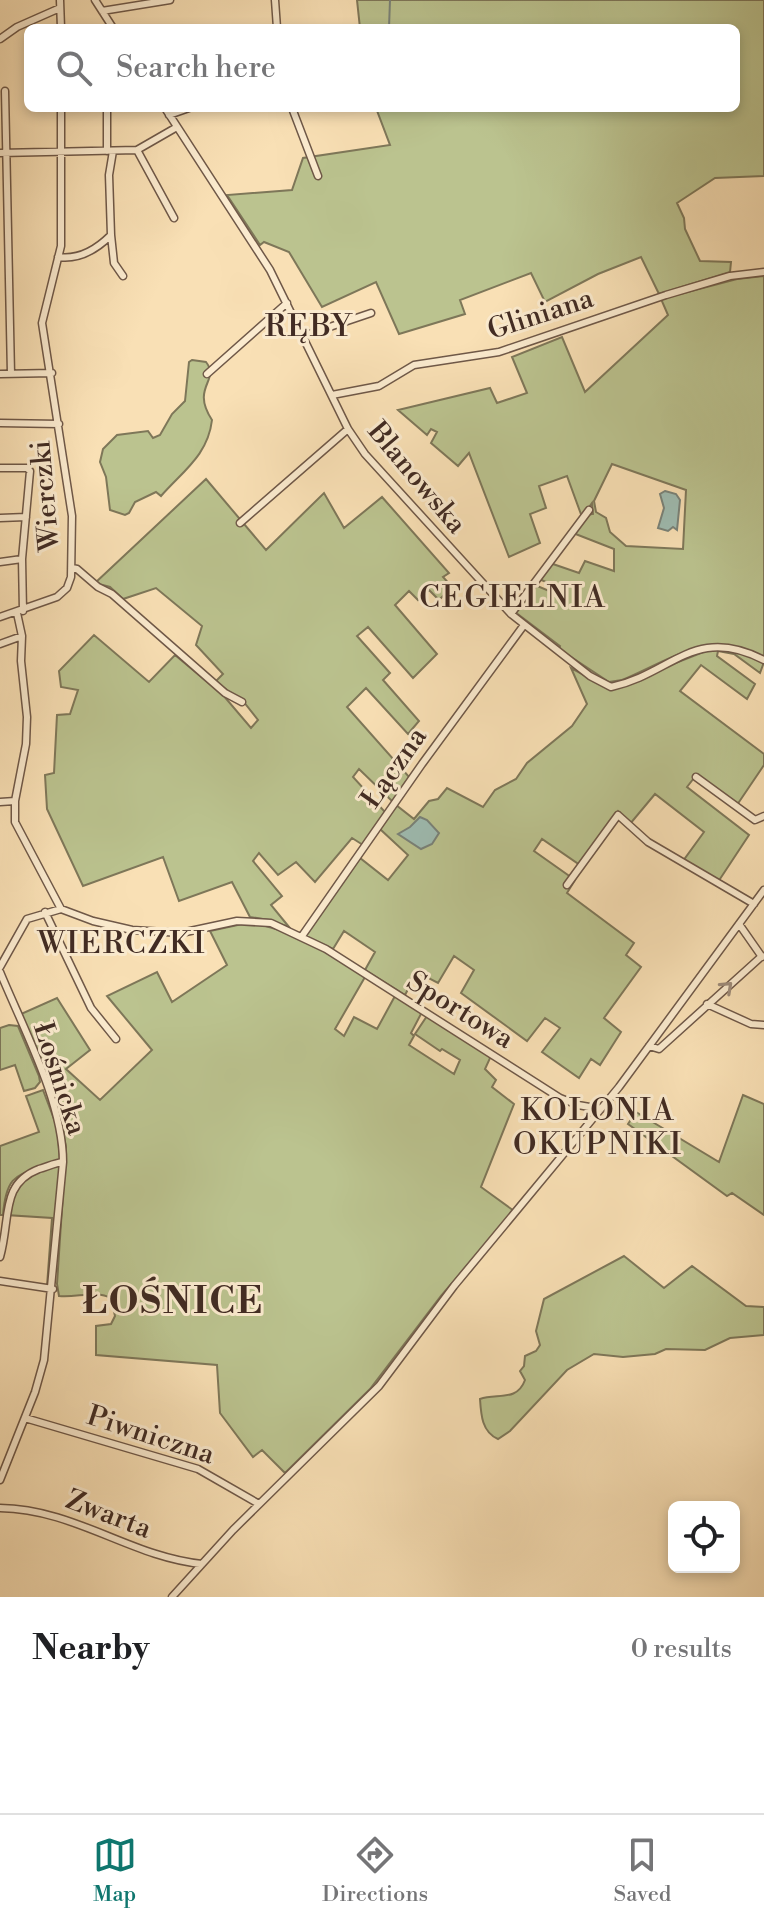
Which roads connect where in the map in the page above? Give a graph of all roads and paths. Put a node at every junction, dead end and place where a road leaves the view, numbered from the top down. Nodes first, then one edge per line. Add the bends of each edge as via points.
1 (95, 0) edge
2 (170, 0) edge
3 (275, 0) edge
4 (60, 4) edge
5 (102, 11) junction
6 (61, 24) edge
7 (110, 24) edge
8 (277, 24) edge
9 (0, 39) edge
10 (5, 91) dead end
11 (61, 112) edge
12 (107, 112) edge
13 (168, 112) edge
14 (294, 112) edge
15 (177, 127) junction
16 (137, 150) junction
17 (110, 151) junction
18 (61, 152) junction
19 (4, 153) edge
20 (318, 176) dead end
21 (174, 218) dead end
22 (111, 235) junction
23 (58, 257) junction
24 (764, 272) edge
25 (123, 276) dead end
26 (0, 292) edge
27 (9, 292) junction
28 (287, 303) junction
29 (371, 313) dead end
30 (303, 336) junction
31 (52, 373) junction
32 (0, 374) edge
33 (11, 374) junction
34 (207, 374) dead end
35 (332, 395) junction
36 (0, 423) edge
37 (59, 424) junction
38 (348, 429) junction
39 (0, 468) edge
40 (589, 510) dead end
41 (26, 517) junction
42 (0, 518) edge
43 (240, 523) dead end
44 (22, 559) junction
45 (0, 562) edge
46 (72, 568) junction
47 (20, 612) junction
48 (511, 614) junction
49 (0, 617) edge
50 (524, 625) junction
51 (22, 636) junction
52 (0, 644) edge
53 (764, 660) edge
54 (242, 702) dead end
55 (696, 777) dead end
56 (15, 801) junction
57 (0, 802) edge
58 (764, 816) edge
59 (567, 885) dead end
60 (764, 890) edge
61 (754, 904) junction
62 (61, 909) junction
63 (45, 912) junction
64 (739, 924) junction
65 (302, 936) junction
66 (763, 958) edge
67 (0, 969) edge
68 (707, 1004) junction
69 (764, 1025) edge
70 (116, 1039) dead end
71 (649, 1046) junction
72 (601, 1109) junction
73 (63, 1162) junction
74 (0, 1257) edge
75 (0, 1281) edge
76 (53, 1289) junction
77 (25, 1418) junction
78 (0, 1480) edge
79 (259, 1504) junction
80 (0, 1508) edge
81 (202, 1564) junction
82 (172, 1597) edge

1 - 5 street
2 - 5 street
3 - 8 street
4 - 6 street
4 - 9 street
5 - 7 street
10 - 19 street
11 - 18 street, Wierczki
12 - 17 street
13 - 15 street, Blanowska
14 - 20 street
15 - 16 street
15 - 28 street, Blanowska
16 - 17 street
16 - 21 street
17 - 18 street
17 - 22 street
18 - 19 street
18 - 23 street, Wierczki
19 - 27 street
22 - 23 street via 84,253
22 - 25 street via 114,263
23 - 31 street, Wierczki via 42,323
24 - 35 street, Gliniana via 666,295 499,352 414,365 382,384
26 - 27 street
27 - 33 street
28 - 30 street, Blanowska
28 - 34 street
29 - 30 street
30 - 35 street, Blanowska
31 - 33 street
31 - 37 street, Wierczki
32 - 33 street
35 - 38 street, Blanowska
36 - 37 street
37 - 46 street, Wierczki via 72,516
38 - 43 street
38 - 48 street, Blanowska
39 - 41 street via 30,470
40 - 48 street
41 - 42 street
41 - 44 street
44 - 45 street
44 - 47 street
46 - 47 street, Wierczki via 63,593
46 - 54 street via 112,594
47 - 49 street, Wierczki
47 - 51 street
48 - 50 street, Blanowska
50 - 53 street, Blanowska via 611,687 710,646 731,647
50 - 65 street, Łączna
51 - 52 street
51 - 56 street via 27,730
55 - 58 street via 755,820
56 - 57 street
56 - 62 street via 16,829
59 - 61 street via 618,815 648,842
60 - 61 street
61 - 64 street
62 - 63 street
62 - 65 street, Sportowa via 132,930 181,933 252,920
63 - 67 street via 24,922
63 - 70 street via 91,1008
64 - 66 street
64 - 71 street
65 - 72 street, Sportowa via 560,1098
68 -> 66 street
67 - 73 street, Łośnicka via 52,1102
68 - 69 street
68 - 71 street via 659,1049
71 - 72 street
72 - 79 street via 454,1286 379,1386
73 - 74 street via 22,1174 7,1189
73 - 76 street, Łośnicka
75 - 76 street
76 - 77 street, Łośnicka via 44,1360
77 - 78 street, Łośnicka
77 - 79 street, Piwniczna via 198,1469
79 - 81 street
80 - 81 street, Zwarta via 52,1513 168,1559
81 - 82 street

